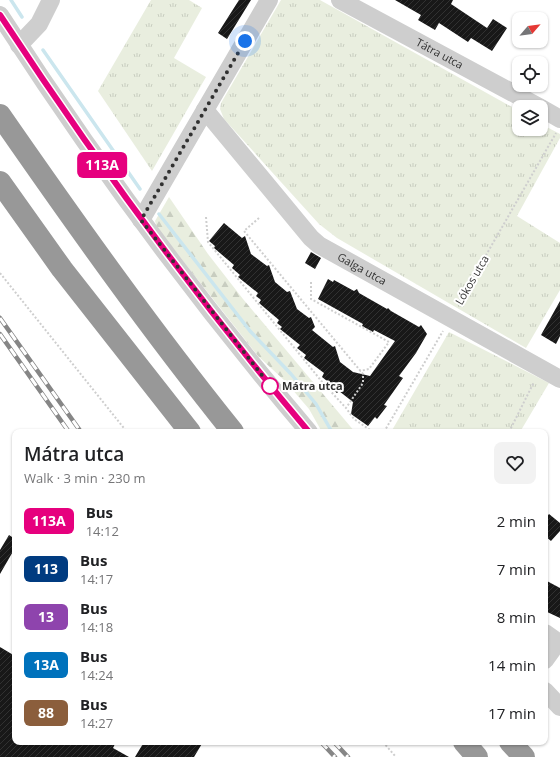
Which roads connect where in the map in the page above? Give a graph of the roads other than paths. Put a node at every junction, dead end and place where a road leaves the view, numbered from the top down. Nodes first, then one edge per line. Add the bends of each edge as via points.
1 (51, 0) edge
2 (269, 0) edge
3 (340, 0) edge
4 (0, 15) edge
5 (19, 45) junction
6 (525, 100) edge
7 (205, 110) junction
8 (548, 112) edge
9 (0, 115) edge
10 (560, 118) edge
11 (0, 182) edge
12 (141, 220) junction
13 (560, 379) edge
14 (188, 429) edge
15 (231, 429) edge
16 (307, 429) edge
17 (554, 639) edge
18 (548, 653) edge
19 (548, 694) edge
20 (560, 707) edge
21 (467, 745) edge
22 (513, 745) edge
23 (477, 757) edge
24 (524, 757) edge

1 - 5 street via 39,24
2 - 7 street
3 - 6 street, Tátra utca
4 - 5 street
5 - 12 street
7 - 12 street
7 - 13 street, Galga utca via 319,245
8 - 10 street, Tátra utca
9 - 15 highway via 67,212
11 - 14 highway via 62,269
12 - 16 street via 218,322
17 - 18 street
19 - 20 street
21 - 23 highway
22 - 24 highway

